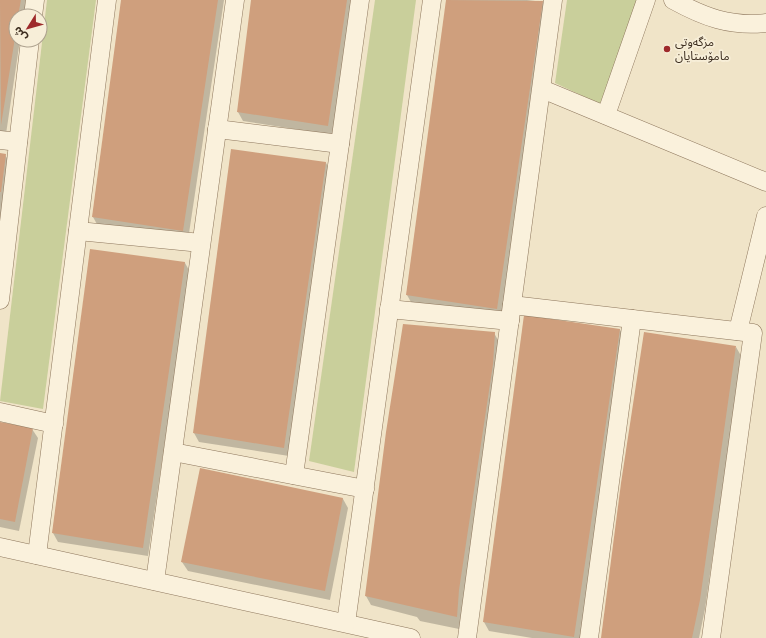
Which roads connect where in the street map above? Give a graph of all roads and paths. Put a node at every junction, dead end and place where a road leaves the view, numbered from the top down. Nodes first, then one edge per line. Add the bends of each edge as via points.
1 (107, 0) edge
2 (235, 0) edge
3 (360, 0) edge
4 (432, 0) edge
5 (553, 0) edge
6 (646, 0) edge
7 (673, 0) edge
8 (766, 23) edge
9 (29, 48) edge
10 (542, 89) junction
11 (606, 116) junction
12 (217, 129) junction
13 (0, 140) edge
14 (18, 142) junction
15 (340, 144) junction
16 (766, 182) edge
17 (766, 216) edge
18 (78, 231) junction
19 (201, 243) junction
20 (0, 300) edge
21 (389, 309) junction
22 (511, 313) junction
23 (632, 319) junction
24 (738, 332) junction
25 (0, 412) edge
26 (54, 424) junction
27 (173, 452) junction
28 (294, 475) junction
29 (365, 488) junction
30 (0, 547) edge
31 (37, 555) junction
32 (155, 581) junction
33 (346, 624) junction
34 (411, 638) edge
35 (467, 638) edge
36 (589, 638) edge
37 (711, 638) edge

1 - 18 street
2 - 12 street
3 - 15 street
4 - 21 street
5 - 10 street
6 - 11 street
7 - 8 street via 697,14 724,22 751,25
9 - 14 street
10 - 11 street
10 - 22 street
11 - 16 street
12 - 15 street
12 - 19 street
13 - 14 street
14 - 20 street
15 - 28 street
17 - 24 street
18 - 19 street
18 - 26 street
19 - 27 street
21 - 22 street
21 - 29 street
22 - 23 street
22 - 35 street
23 - 24 street
23 - 36 street
24 - 37 street via 753,333
25 - 26 street
26 - 31 street
27 - 28 street
27 - 32 street
28 - 29 street
29 - 33 street
30 - 31 street
31 - 32 street
32 - 33 street
33 - 34 street

